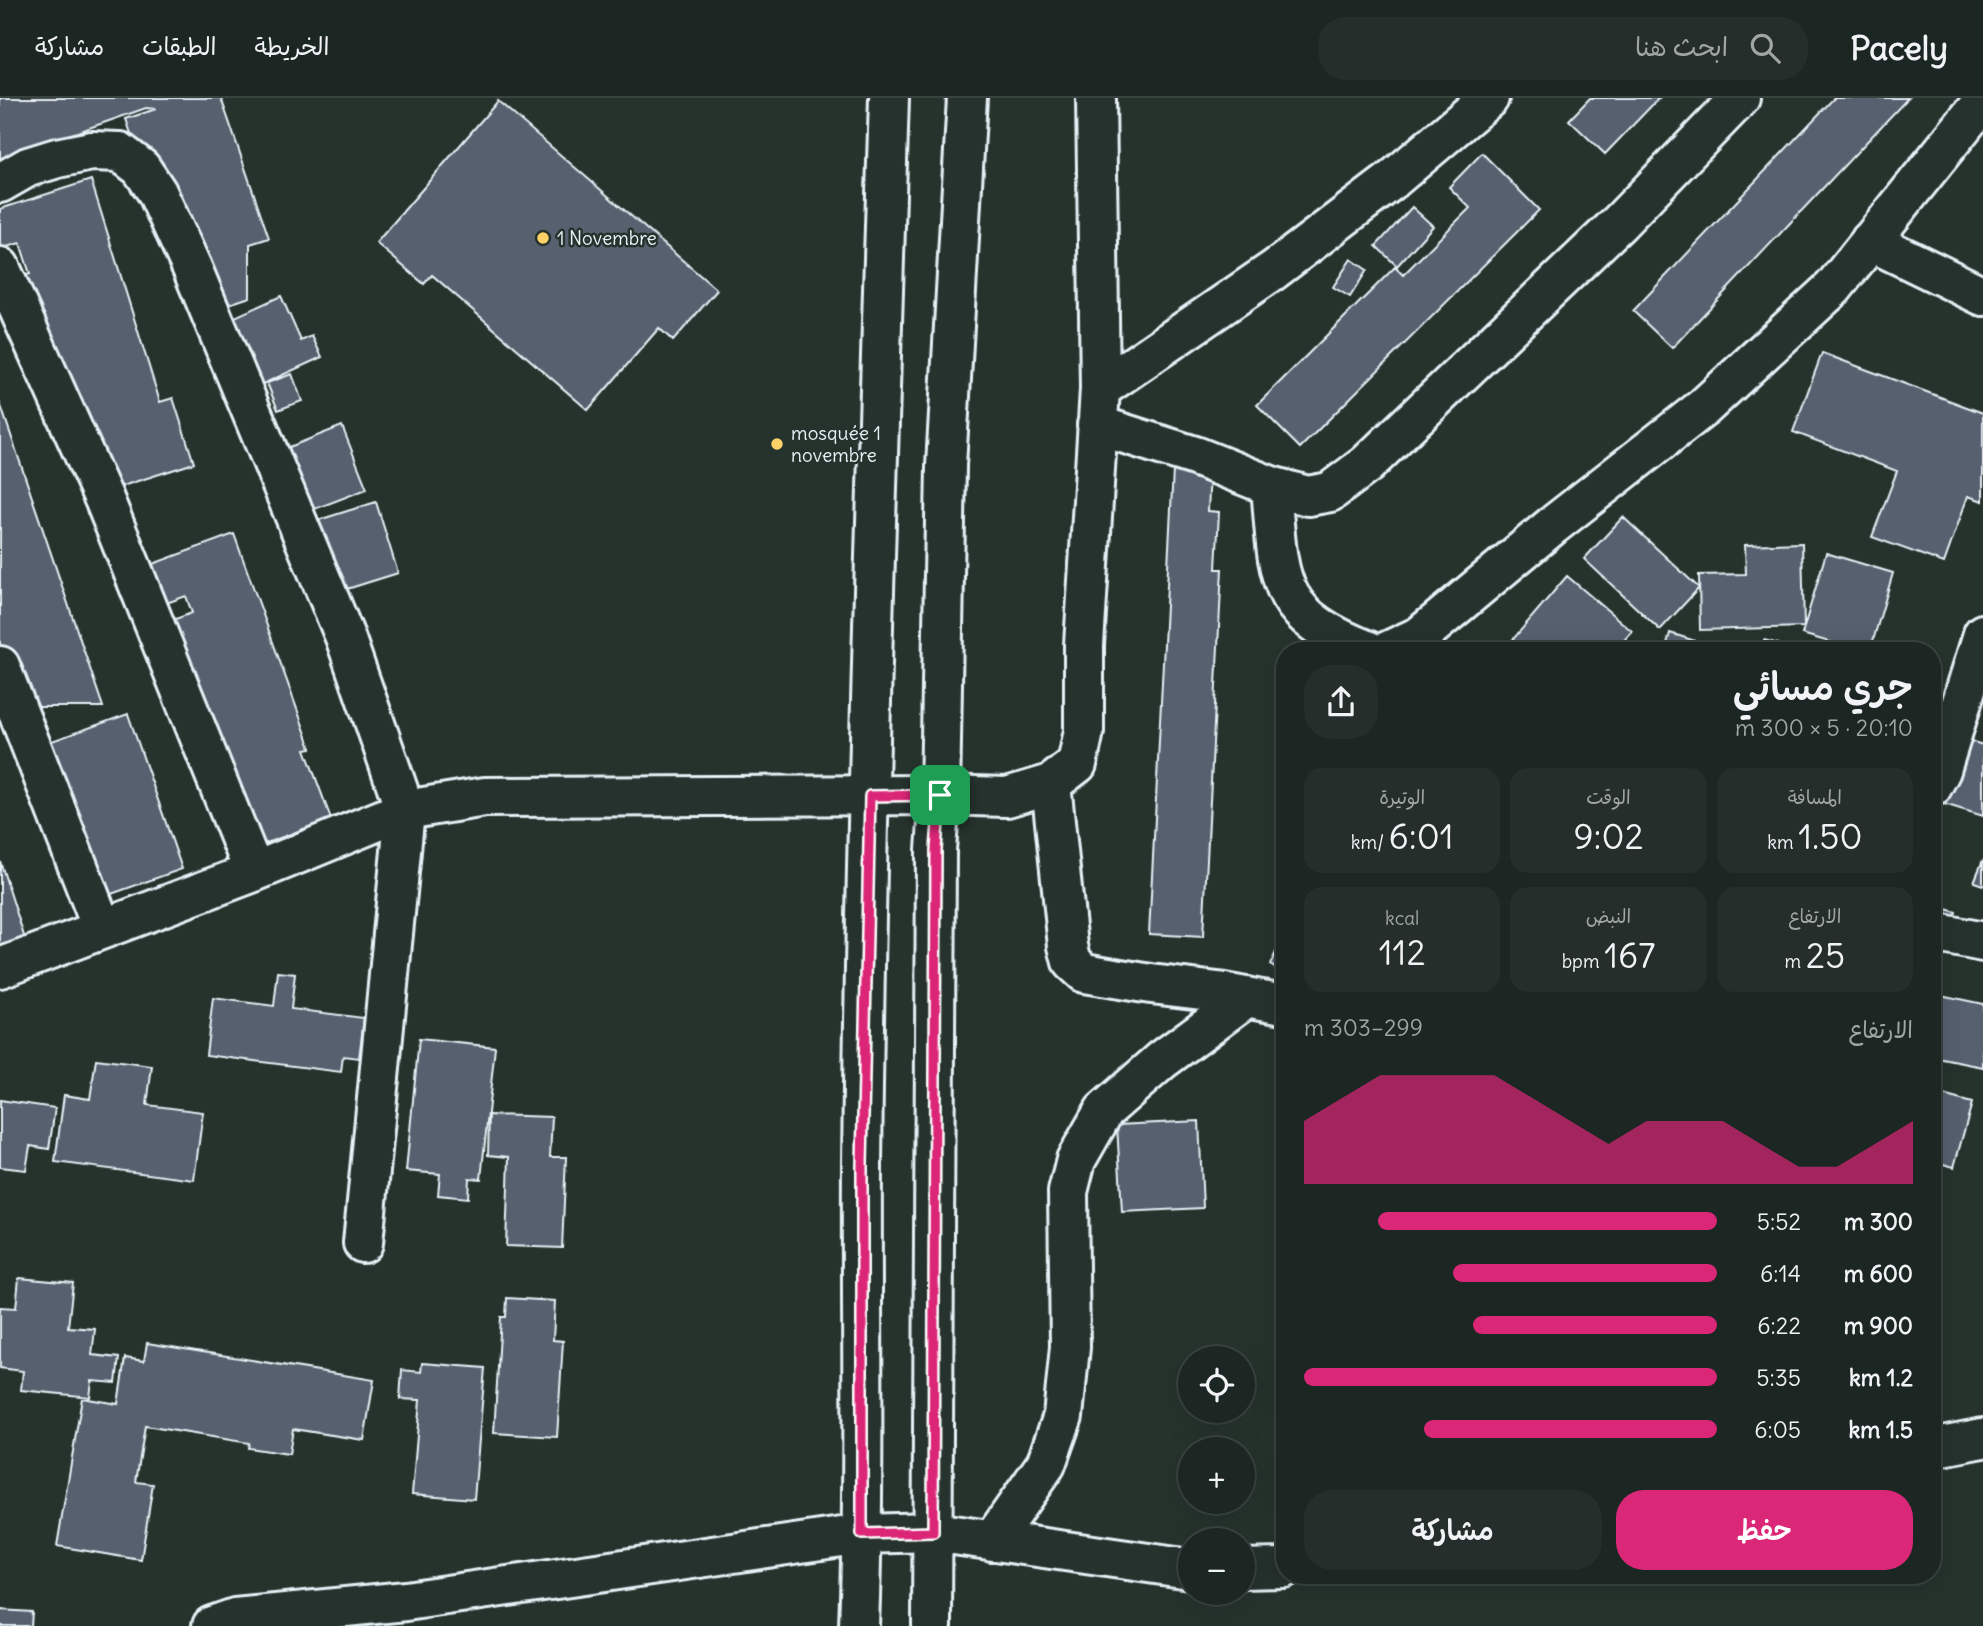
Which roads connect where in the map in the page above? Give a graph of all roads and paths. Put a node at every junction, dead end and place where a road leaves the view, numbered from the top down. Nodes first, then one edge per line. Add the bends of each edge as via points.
1 (889, 98) edge
2 (967, 98) edge
3 (1096, 98) edge
4 (1489, 98) edge
5 (1740, 98) edge
6 (1983, 101) edge
7 (0, 183) edge
8 (1870, 241) junction
9 (0, 267) edge
10 (1983, 296) edge
11 (1098, 407) junction
12 (1271, 486) junction
13 (1983, 634) edge
14 (1345, 642) edge
15 (1407, 642) edge
16 (0, 666) edge
17 (1969, 725) edge
18 (1941, 770) edge
19 (1051, 784) junction
20 (940, 795) junction
21 (870, 796) junction
22 (405, 810) junction
23 (254, 872) junction
24 (102, 928) junction
25 (1941, 934) edge
26 (1983, 942) edge
27 (0, 968) edge
28 (1247, 997) junction
29 (1276, 1002) edge
30 (363, 1243) dead end
31 (1983, 1438) edge
32 (1941, 1446) edge
33 (933, 1532) junction
34 (862, 1534) junction
35 (992, 1541) junction
36 (1178, 1567) edge
37 (1276, 1568) edge
38 (1255, 1569) edge
39 (406, 1613) edge
40 (212, 1626) edge
41 (859, 1626) edge
42 (932, 1626) edge

1 - 21 street
2 - 20 street via 946,466
3 - 11 street
4 - 11 street via 1391,181
5 - 12 street via 1619,223 1367,464 1330,492 1308,496
6 - 8 street
7 - 22 street via 28,167 92,150 120,152 141,168 157,192 345,638
8 - 10 street
8 - 15 street via 1833,288 1703,407
9 - 23 street via 104,499
11 - 12 street via 1195,456
11 - 19 street via 1084,645 1084,731 1077,764
12 - 14 street via 1278,569 1290,599 1311,621
13 - 17 street
16 - 24 street
17 - 18 street
19 - 20 street via 1007,797
19 - 28 street via 1072,962 1084,973
20 - 21 street
20 - 33 street
21 - 22 street via 485,797
21 - 34 street via 862,1165
22 - 23 street
22 - 30 street
23 - 24 street
24 - 27 street
25 - 26 street
28 - 29 street
28 - 35 street via 1104,1111 1076,1160 1068,1192 1070,1347 1063,1416 1046,1464
31 - 32 street
33 - 34 street
33 - 35 street
33 - 42 street
34 - 39 street
34 - 41 street
35 - 36 street
37 - 38 street
39 - 40 street via 235,1618

